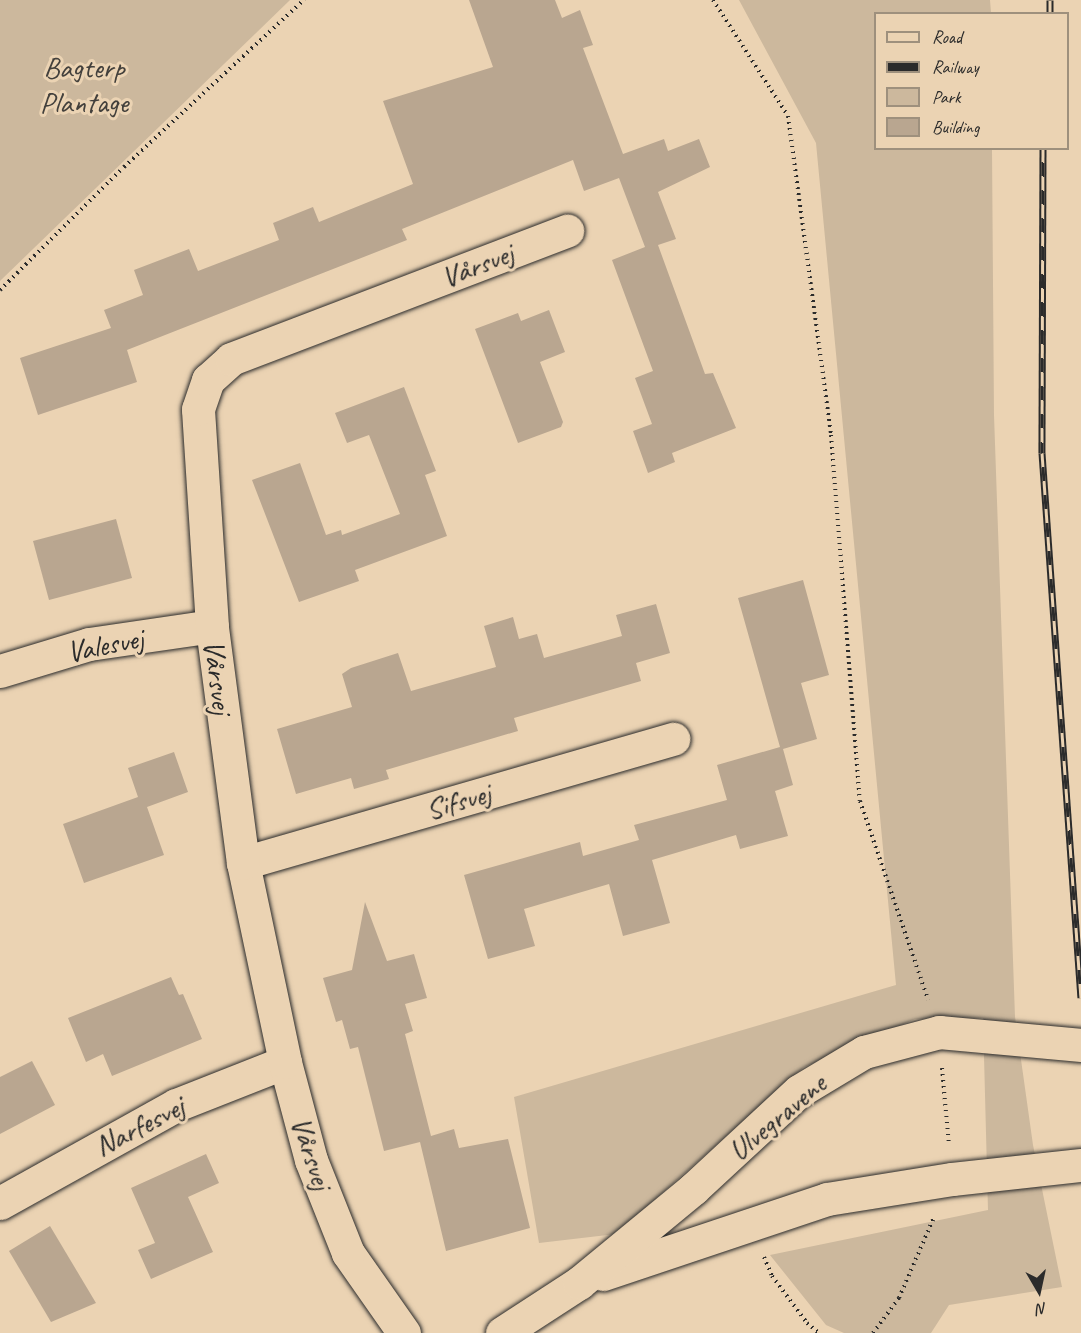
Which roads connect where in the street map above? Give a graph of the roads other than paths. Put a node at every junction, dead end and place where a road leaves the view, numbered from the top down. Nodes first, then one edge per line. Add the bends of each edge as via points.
1 (567, 231) dead end
2 (212, 626) junction
3 (0, 671) edge
4 (674, 739) dead end
5 (243, 863) junction
6 (1081, 1045) edge
7 (285, 1062) junction
8 (1081, 1165) edge
9 (0, 1203) edge
10 (579, 1283) junction
11 (404, 1333) edge
12 (502, 1333) edge

1 - 2 street, Vårsvej via 231,359 208,380 198,409
2 - 3 street, Valesvej via 89,644
2 - 5 street, Vårsvej
4 - 5 street, Sifsvej
5 - 7 street, Vårsvej
6 - 10 street, Ulvegravene via 939,1032 864,1052 799,1091 693,1189
7 - 9 street, Narfesvej via 176,1105
7 - 11 street, Vårsvej via 311,1160 348,1253
8 - 10 street, Ulvegravene via 827,1198
10 - 12 street, Ulvegravene

